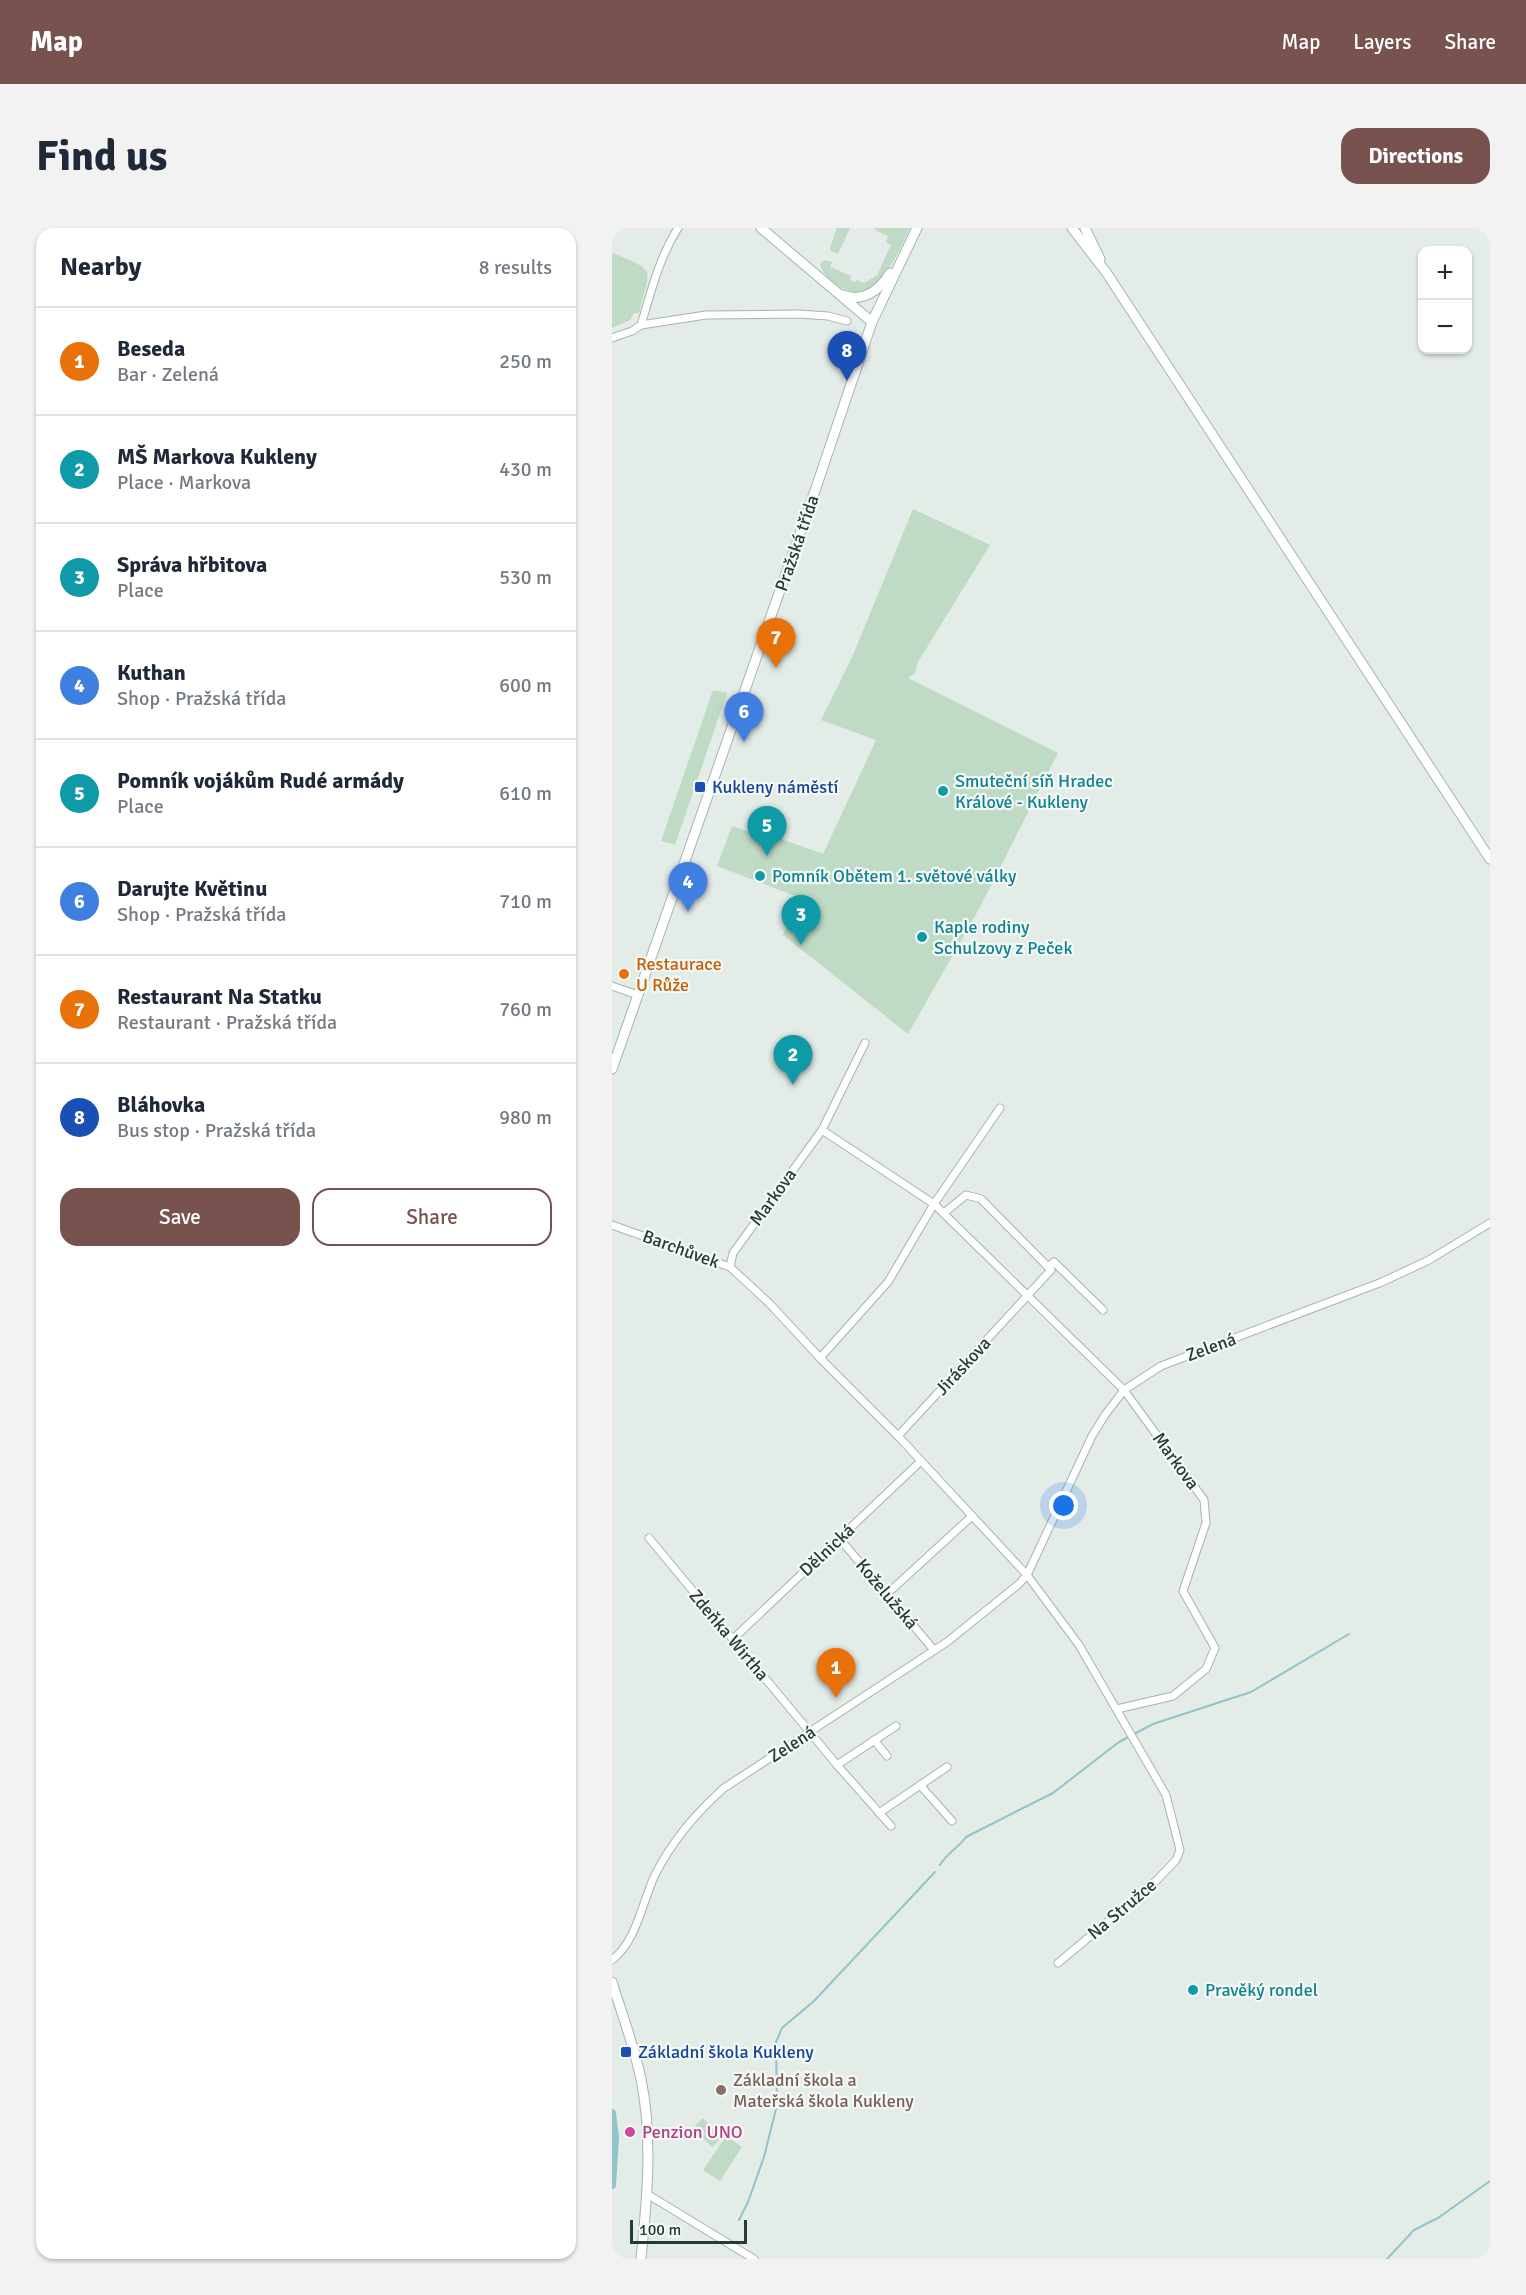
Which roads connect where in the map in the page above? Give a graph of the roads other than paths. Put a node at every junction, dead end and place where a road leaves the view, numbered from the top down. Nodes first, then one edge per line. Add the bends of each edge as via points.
1 (678, 228) edge
2 (761, 228) edge
3 (917, 228) edge
4 (1071, 228) edge
5 (1085, 228) edge
6 (905, 251) junction
7 (1106, 272) junction
8 (835, 291) junction
9 (847, 321) dead end
10 (872, 322) junction
11 (641, 325) junction
12 (612, 338) edge
13 (1490, 859) edge
14 (612, 986) edge
15 (638, 994) junction
16 (865, 1043) dead end
17 (612, 1069) edge
18 (1000, 1108) dead end
19 (822, 1130) junction
20 (934, 1204) junction
21 (944, 1213) junction
22 (1490, 1222) edge
23 (612, 1225) edge
24 (730, 1267) junction
25 (1048, 1267) junction
26 (1028, 1295) junction
27 (1103, 1310) dead end
28 (823, 1361) junction
29 (1124, 1390) junction
30 (898, 1436) junction
31 (921, 1461) junction
32 (972, 1517) junction
33 (649, 1538) dead end
34 (839, 1538) junction
35 (1027, 1575) junction
36 (887, 1594) junction
37 (733, 1639) junction
38 (934, 1650) junction
39 (1117, 1708) junction
40 (896, 1726) dead end
41 (810, 1732) junction
42 (874, 1740) junction
43 (886, 1756) dead end
44 (837, 1765) junction
45 (947, 1767) dead end
46 (920, 1785) junction
47 (879, 1813) junction
48 (952, 1821) dead end
49 (891, 1826) dead end
50 (612, 1960) edge
51 (1058, 1963) dead end
52 (612, 1982) edge
53 (647, 2194) junction
54 (641, 2259) edge
55 (754, 2259) edge

1 - 11 street via 649,293
2 - 8 main road
3 - 6 main road
4 - 7 main road
5 - 7 main road
6 - 8 main road via 886,280 872,292 852,298
6 - 10 main road, Pražská třída
7 - 13 main road
8 - 10 main road
9 - 11 street via 799,314 706,315
10 - 15 main road, Pražská třída
11 - 12 street
14 - 15 street
15 - 17 main road, Pražská třída
16 - 19 street, Markova
18 - 20 street
19 - 20 street, Markova
19 - 24 street, Markova via 733,1253
20 - 21 street, Markova
20 - 28 street via 888,1282
21 - 25 street via 966,1195 981,1199
21 - 26 street, Markova
22 - 29 street, Zelená via 1430,1260 1161,1366
23 - 24 street, Barchůvek
24 - 28 street, Barchůvek
25 - 26 street via 1051,1270
25 - 27 street via 1054,1262
26 - 29 street, Markova
26 - 30 street, Jiráskova
28 - 30 street
29 - 35 street, Zelená via 1092,1436
29 - 39 street, Markova via 1204,1500 1206,1523 1183,1591 1215,1648 1206,1669 1173,1696
30 - 31 street
31 - 32 street
31 - 34 street, Dělnická
32 - 35 street
32 - 36 street
33 - 37 street, Zdeňka Wirtha
34 - 36 street, Koželužská
34 - 37 street, Dělnická
35 - 38 street, Zelená via 1011,1592
35 - 39 street via 1079,1645
36 - 38 street, Koželužská
37 - 41 street, Zdeňka Wirtha
38 - 41 street, Zelená
39 - 51 street, Na Stružce via 1166,1795 1180,1850 1170,1868 1156,1881
40 - 42 street
41 - 44 street, Zdeňka Wirtha
41 - 50 street, Zelená via 724,1788 704,1806 659,1868 627,1945
42 - 43 street
42 - 44 street
44 - 47 street, Zdeňka Wirtha
45 - 46 street
46 - 47 street
46 - 48 street
47 - 49 street, Zdeňka Wirtha
52 - 53 main road via 641,2079
53 - 54 main road
53 - 55 street

